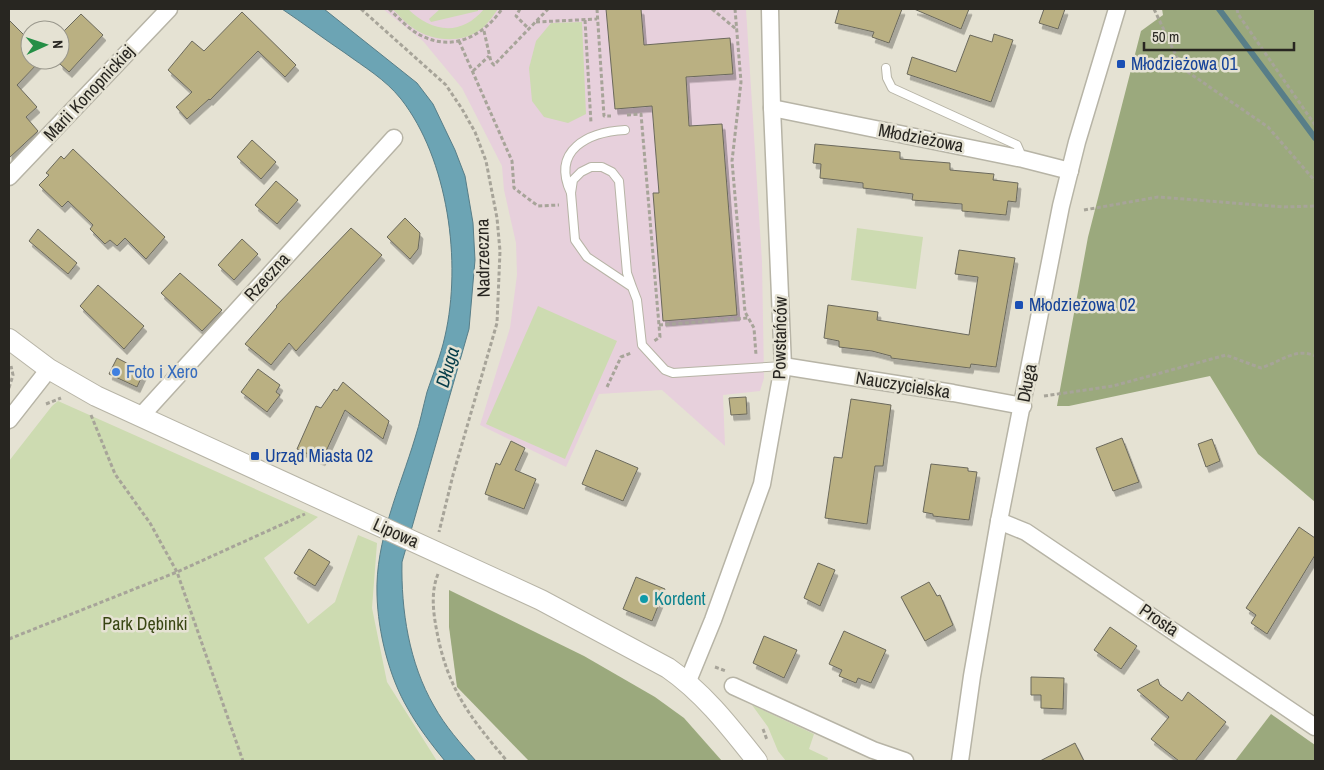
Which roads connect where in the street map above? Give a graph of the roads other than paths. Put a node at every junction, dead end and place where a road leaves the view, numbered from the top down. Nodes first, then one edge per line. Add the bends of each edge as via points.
1 (169, 9) edge
2 (770, 9) edge
3 (1117, 9) edge
4 (886, 68) dead end
5 (772, 108) junction
6 (625, 130) dead end
7 (394, 138) dead end
8 (1023, 159) junction
9 (1070, 171) junction
10 (9, 177) edge
11 (571, 193) junction
12 (632, 287) junction
13 (9, 339) edge
14 (783, 366) junction
15 (49, 369) junction
16 (1023, 406) junction
17 (141, 416) junction
18 (9, 420) edge
19 (999, 521) junction
20 (730, 679) road end
21 (688, 682) junction
22 (1315, 727) edge
23 (757, 761) edge
24 (905, 761) edge
25 (960, 761) edge

1 - 10 street, Marii Konopnickiej
2 - 5 street, Powstańców
3 - 9 street, Długa
4 - 8 lane via 886,78 892,88 1017,145
5 - 8 street, Młodzieżowa
5 - 14 street, Powstańców
6 - 11 lane via 606,131 577,146 566,163 565,180
7 - 17 street, Rzeczna
8 - 9 street, Młodzieżowa
9 - 16 street, Długa
11 - 12 lane via 575,240 588,257
11 - 12 lane via 573,180 592,167 612,172 619,181 627,273
12 - 14 lane via 637,300 642,345 665,370
13 - 15 street, Lipowa
14 - 16 street, Nauczycielska
14 - 21 street, Powstańców via 762,484
15 - 17 street, Lipowa
15 - 18 street
16 - 19 street, Długa
17 - 21 street, Lipowa via 541,600 647,656
19 - 22 street, Prosta via 1026,532
19 - 25 street, Długa
20 - 24 street via 872,750
21 - 23 street, Lipowa

